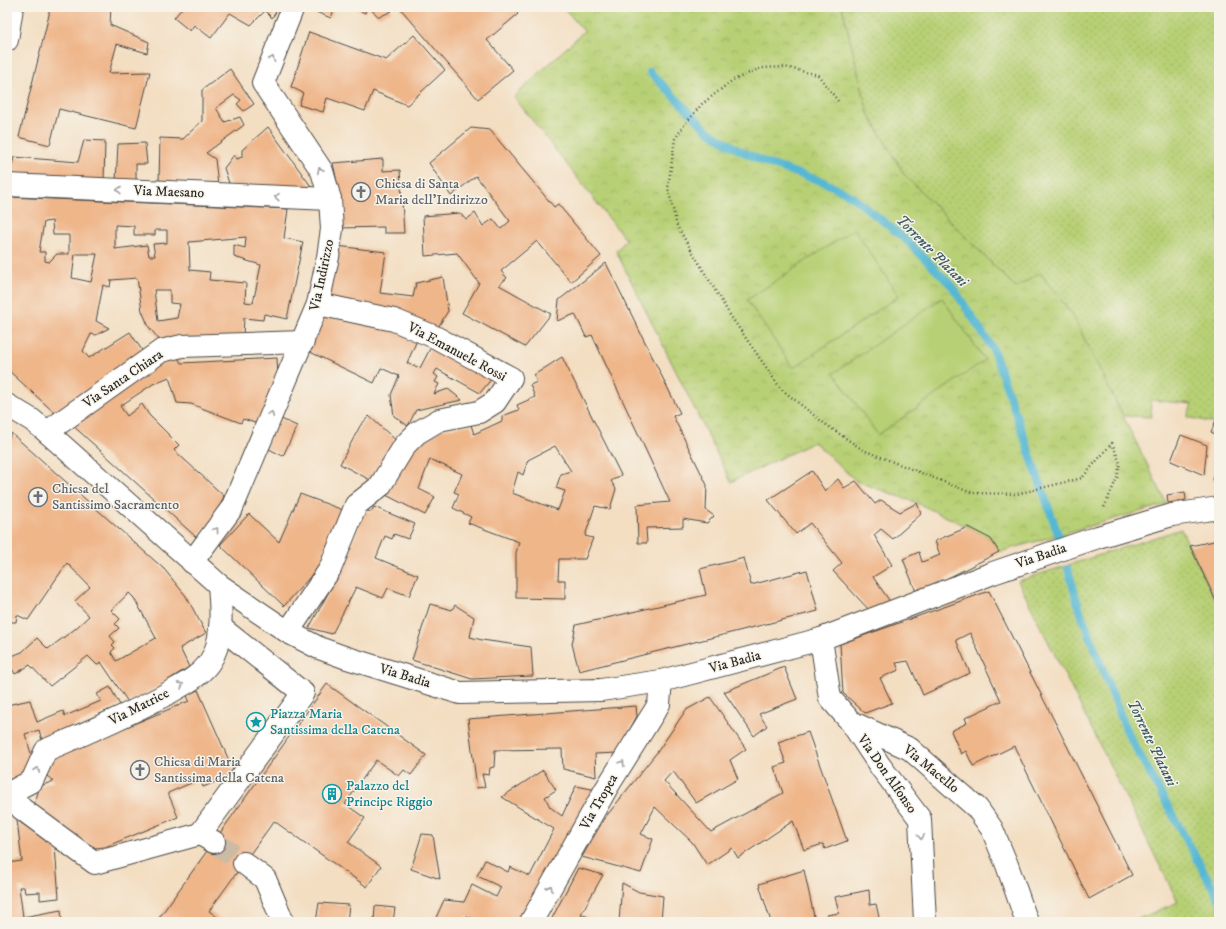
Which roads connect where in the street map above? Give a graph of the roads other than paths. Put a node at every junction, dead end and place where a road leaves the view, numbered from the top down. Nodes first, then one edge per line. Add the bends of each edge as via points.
1 (12, 7) edge
2 (293, 7) edge
3 (7, 40) edge
4 (7, 185) edge
5 (330, 200) junction
6 (318, 304) junction
7 (303, 342) junction
8 (7, 405) edge
9 (47, 432) junction
10 (1219, 508) edge
11 (192, 562) junction
12 (219, 585) junction
13 (220, 627) junction
14 (288, 632) junction
15 (821, 639) junction
16 (661, 681) junction
17 (851, 722) junction
18 (8, 794) edge
19 (244, 863) tunnel mouth
20 (283, 922) edge
21 (531, 922) edge
22 (925, 922) edge
23 (1027, 922) edge

1 - 3 street
5 -> 2 street, Via Indirizzo via 322,171 263,83
5 -> 4 street, Via Maesano
5 - 6 street, Via Indirizzo via 332,229
6 - 7 street, Via Indirizzo
6 - 14 street, Via Emanuele Rossi via 394,320 435,337 512,378 495,402 479,412 439,420 417,433 405,445 380,486 356,505 330,569
7 - 9 street, Via Santa Chiara via 182,346 161,351
11 -> 7 street, Via Indirizzo via 232,508
8 - 9 street
9 - 11 street
10 - 15 street, Via Badia via 1172,515 1098,537 993,573
11 - 12 street
12 - 13 street, Via Matrice via 222,613
12 - 14 street
18 -> 13 street, Via Matrice via 32,781 46,750 127,716 194,678 210,662
13 - 18 street via 303,693 207,838 95,863 22,809
14 - 16 street, Via Badia via 344,657 460,693 601,690
15 - 16 street, Via Badia
15 - 17 street, Via Macello via 830,698
21 -> 16 street, Via Tropea via 606,789 659,704
17 -> 22 street, Via Don Alfonso via 920,819
17 - 23 street, Via Macello via 910,749 977,808 992,829
19 - 20 street via 266,879

